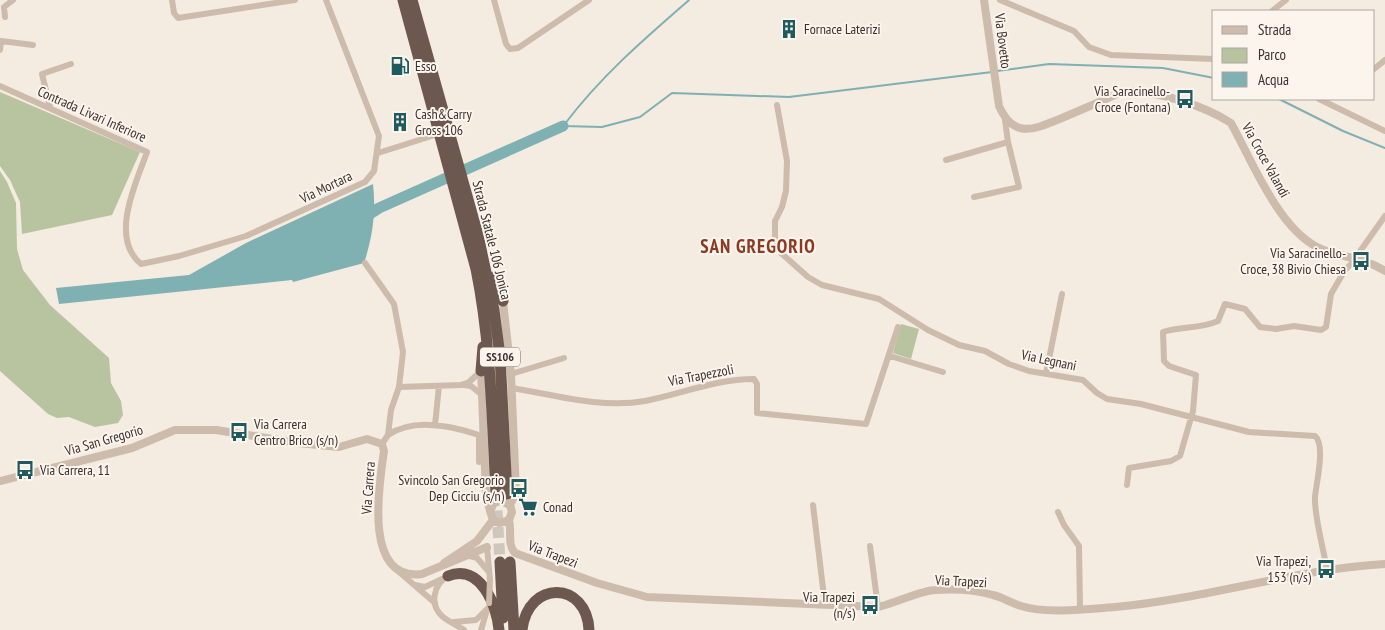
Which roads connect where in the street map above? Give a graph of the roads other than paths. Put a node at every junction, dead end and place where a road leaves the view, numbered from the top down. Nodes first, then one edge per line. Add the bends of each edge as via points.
1 (13, 0) edge
2 (172, 0) edge
3 (296, 0) edge
4 (326, 0) edge
5 (403, 0) edge
6 (412, 0) edge
7 (494, 0) edge
8 (589, 0) edge
9 (984, 0) edge
10 (1000, 0) edge
11 (1286, 0) edge
12 (1273, 10) edge
13 (5, 17) dead end
14 (33, 45) dead end
15 (0, 50) edge
16 (1212, 59) edge
17 (1385, 60) edge
18 (71, 64) dead end
19 (1375, 68) edge
20 (0, 86) edge
21 (1325, 100) edge
22 (777, 105) dead end
23 (50, 108) junction
24 (1005, 120) junction
25 (1385, 130) edge
26 (444, 141) junction
27 (1008, 142) junction
28 (378, 153) junction
29 (946, 160) dead end
30 (974, 197) dead end
31 (1385, 216) edge
32 (469, 224) junction
33 (478, 235) junction
34 (1356, 257) junction
35 (365, 263) dead end
36 (141, 264) joint
37 (1385, 271) edge
38 (1062, 294) dead end
39 (503, 301) joint
40 (485, 313) junction
41 (898, 327) dead end
42 (890, 356) junction
43 (564, 358) dead end
44 (482, 371) junction
45 (942, 372) dead end
46 (511, 374) junction
47 (1046, 374) junction
48 (461, 385) junction
49 (438, 386) junction
50 (399, 387) junction
51 (512, 388) junction
52 (482, 395) junction
53 (1191, 419) junction
54 (435, 425) junction
55 (216, 430) joint
56 (388, 434) junction
57 (382, 444) junction
58 (479, 462) dead end
59 (0, 482) edge
60 (1127, 485) dead end
61 (504, 498) junction
62 (813, 505) dead end
63 (490, 512) junction
64 (1058, 512) dead end
65 (493, 520) junction
66 (509, 520) junction
67 (487, 530) junction
68 (477, 541) junction
69 (870, 546) dead end
70 (487, 547) junction
71 (470, 556) junction
72 (1385, 564) edge
73 (434, 570) junction
74 (1327, 570) junction
75 (398, 571) junction
76 (448, 576) junction
77 (490, 577) junction
78 (409, 581) junction
79 (435, 603) junction
80 (825, 605) junction
81 (488, 606) junction
82 (878, 607) junction
83 (1080, 608) junction
84 (450, 621) junction
85 (464, 630) edge
86 (481, 630) edge
87 (501, 630) edge
88 (514, 630) edge
89 (522, 630) edge
90 (589, 630) edge

1 - 13 street via 4,7
2 - 3 street via 178,18
4 - 28 street, Via Mortara via 379,136
5 - 26 highway, Strada Statale 106 Jonica / SS106
6 - 26 highway, Strada Statale 106 Jonica / SS106
7 - 8 street via 510,49 518,48
9 - 24 street, Via Bovetto via 999,106
10 - 16 street via 1074,31 1089,47 1111,55
11 - 12 street
14 - 15 street via 0,41
17 - 19 street
18 - 23 street via 42,74
20 - 23 street, Contrada Livari Inferiore
21 - 25 street
22 - 47 street, Via Legnani via 788,162 786,191 775,221 775,238 781,253 822,285 879,299 959,345 985,351 1009,364
23 - 36 street, Contrada Livari Inferiore via 147,152 127,206 126,241 135,260
24 - 27 street
24 - 34 street, Via Croce Valandi via 1018,128 1034,130 1123,92 1170,98 1218,115 1231,123 1281,213 1301,238 1320,248
26 - 28 street
26 - 32 highway, Strada Statale 106 Jonica / SS106
27 - 29 street
27 - 30 street via 1019,187
28 - 36 street, Via Mortara via 374,172 365,182 305,211 246,236
31 - 34 street
32 - 33 highway, Strada Statale 106 Jonica / SS106
32 - 40 highway, Strada Statale 106 Jonica / SS106
33 - 39 highway
33 - 61 highway, Strada Statale 106 Jonica / SS106 via 500,356
34 - 37 street, Via Croce Valandi
34 - 53 street via 1332,291 1326,326 1321,330 1294,326 1260,327 1245,309 1225,304 1218,321 1163,332 1164,360 1168,366 1196,375
35 - 50 street via 394,304 402,352
38 - 47 street
39 - 46 street
40 - 44 highway
40 - 61 highway, Strada Statale 106 Jonica / SS106
41 - 42 street
42 - 45 street
42 - 51 street, Via Trapezzoli via 866,424 757,413 754,378 678,391 644,401 606,404
43 - 46 street
44 - 48 street
44 - 52 street
46 - 51 street
47 - 53 street, Via Legnani via 1083,380 1107,399 1141,404
48 - 49 street
48 - 52 street via 471,386
49 - 50 street
49 - 54 street
50 - 56 street via 391,410
51 - 61 street via 516,493
52 - 63 street via 486,494
53 - 60 street via 1180,456 1171,461 1128,468
53 - 74 street, Via Legnani via 1249,432 1318,438 1319,474 1315,498
54 - 56 street via 400,428
54 - 58 street via 452,426 479,435
55 - 57 street, Via Carrera via 306,444 339,446 367,439
55 - 59 street, Via San Gregorio via 175,430 132,448
56 - 57 street
57 - 75 street, Via Carrera via 379,532 387,556
61 - 63 street via 504,501 492,505
61 - 66 street via 512,512
62 - 80 street
63 - 65 street
64 - 83 street via 1079,546
65 - 66 street via 499,523
65 - 67 street
66 - 80 street, Via Trapezi via 510,545 515,553 614,588 663,599
67 - 68 street
67 - 70 street
68 - 70 street
68 - 73 street
69 - 82 street
70 - 71 street
70 - 77 street
71 - 73 street
71 - 77 street via 477,558
72 - 74 street, Via Trapezi via 1357,564
73 - 75 street via 413,575
74 - 83 street, Via Trapezi via 1220,592 1115,607
75 - 78 street
76 - 78 street via 422,587
76 - 79 street via 437,587
76 - 87 highway via 465,574 480,585 492,598
77 - 81 street, bridge
78 - 79 street
79 - 84 street via 440,614
80 - 82 street, Via Trapezi
81 - 84 street via 476,620
81 - 86 street
82 - 83 street, Via Trapezi via 934,590 978,592 1041,610
84 - 85 street
87 - 88 highway via 505,562
89 - 90 highway via 525,613 531,604 544,595 554,593 570,596 578,602 587,615

